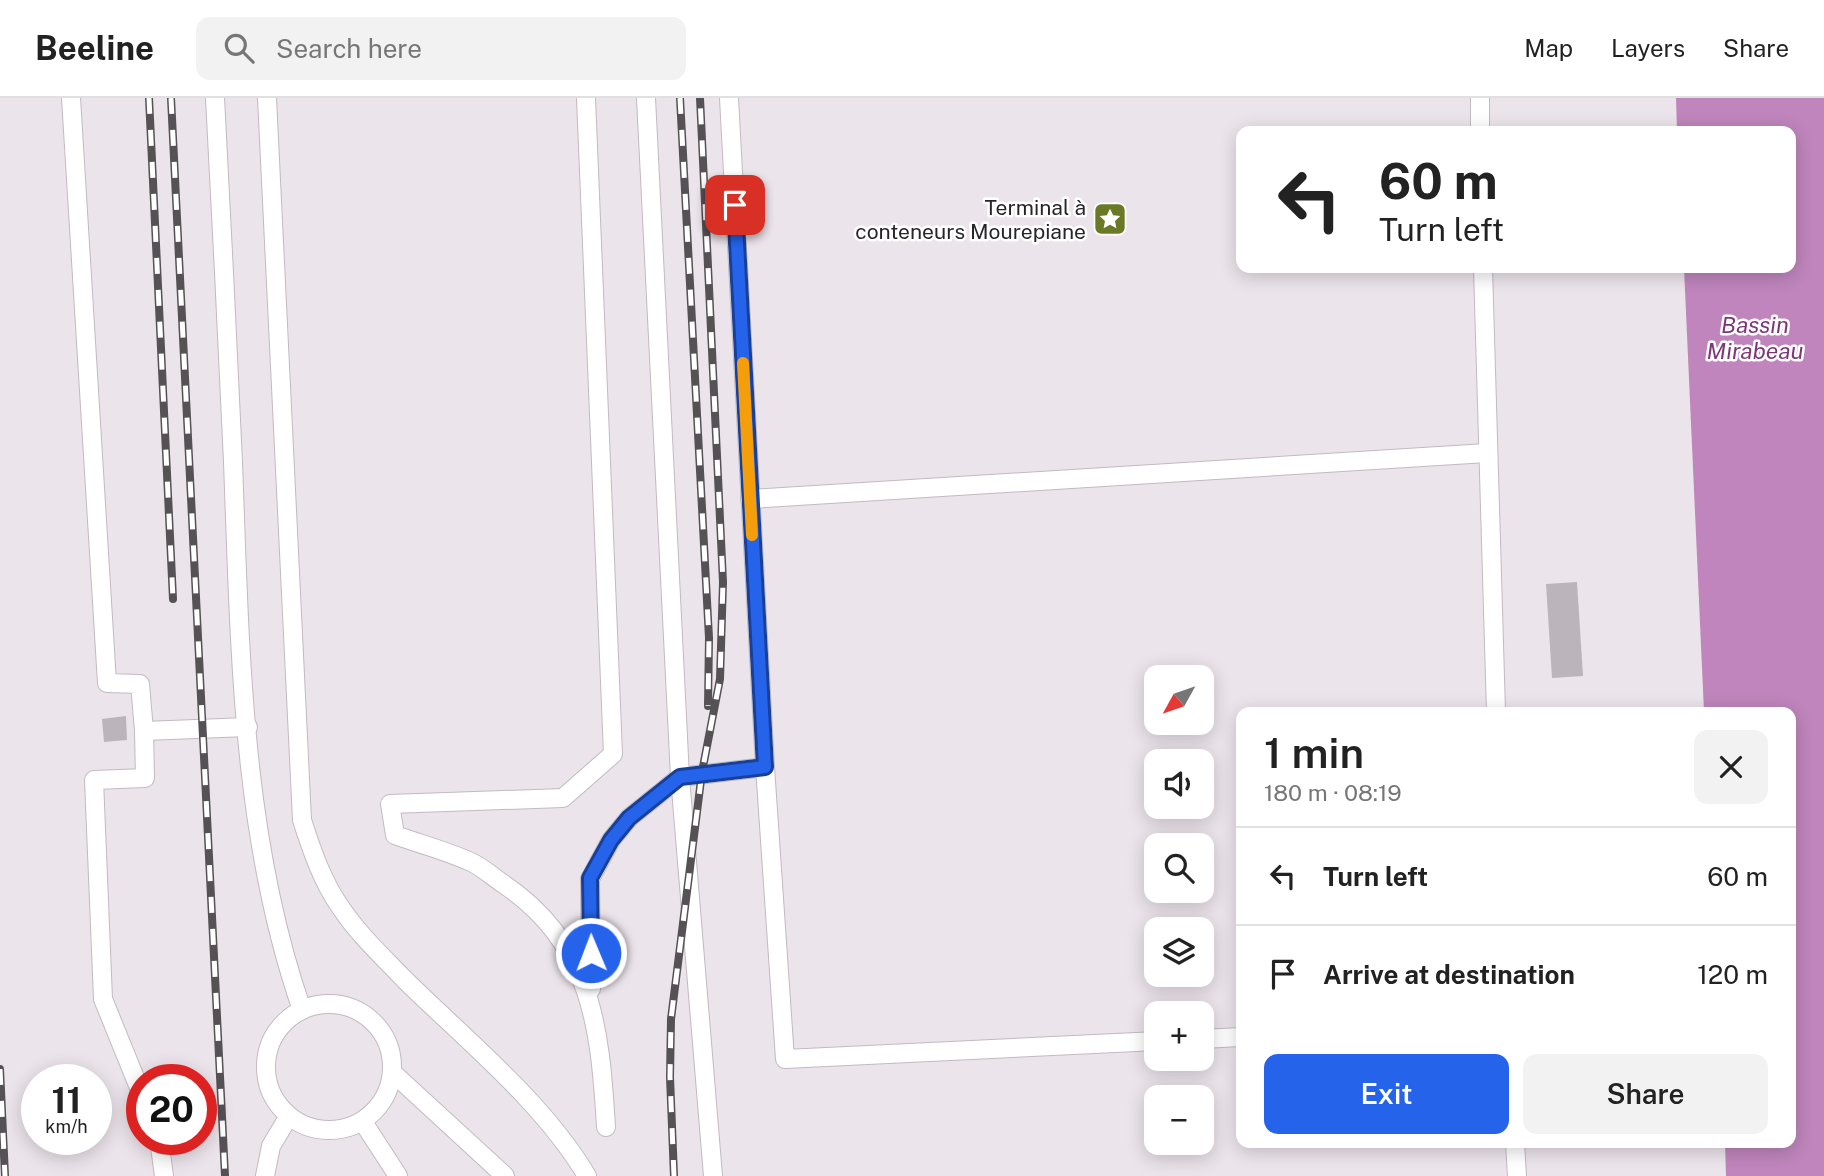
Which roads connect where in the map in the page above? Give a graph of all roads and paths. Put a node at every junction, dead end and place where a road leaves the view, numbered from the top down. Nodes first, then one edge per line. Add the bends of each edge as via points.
1 (71, 98) edge
2 (215, 98) edge
3 (267, 98) edge
4 (586, 98) edge
5 (646, 98) edge
6 (729, 98) edge
7 (1480, 98) edge
8 (1480, 126) edge
9 (1483, 273) edge
10 (1487, 453) junction
11 (750, 499) junction
12 (1496, 707) edge
13 (248, 727) junction
14 (144, 731) junction
15 (765, 767) junction
16 (680, 777) junction
17 (592, 1003) junction
18 (302, 1010) junction
19 (1236, 1037) edge
20 (1214, 1038) edge
21 (1144, 1042) edge
22 (129, 1064) edge
23 (393, 1073) junction
24 (289, 1116) junction
25 (363, 1122) junction
26 (606, 1127) dead end
27 (1515, 1148) edge
28 (161, 1155) edge
29 (164, 1176) edge
30 (265, 1176) edge
31 (398, 1176) edge
32 (505, 1176) edge
33 (586, 1176) edge
34 (713, 1176) edge
35 (1517, 1176) edge

1 - 14 lane via 107,683 140,684
2 - 13 lane via 236,586
3 - 33 lane via 302,820 316,863 340,908 542,1116
4 - 17 lane via 613,754 564,798 390,804 395,835 472,862 524,898 557,932
5 - 16 lane
6 - 11 lane
7 - 8 lane
9 - 10 lane
10 - 11 lane
10 - 12 lane
11 - 15 lane
13 - 14 lane
13 - 18 lane via 268,894
14 - 22 lane via 145,778 94,780 103,999
15 - 16 lane
15 - 21 lane via 785,1059
16 - 17 lane via 629,818 590,878
16 - 34 lane
17 - 26 lane via 601,1050
18 - 23 lane via 323,1004 346,1006 365,1015 381,1031 391,1051
18 - 24 lane via 272,1039 266,1059 267,1080 275,1100
19 - 20 lane
23 - 25 lane via 378,1109
23 - 32 lane
24 - 25 lane via 325,1131
24 - 30 lane via 271,1146
25 - 31 lane
27 - 35 lane
28 - 29 lane

